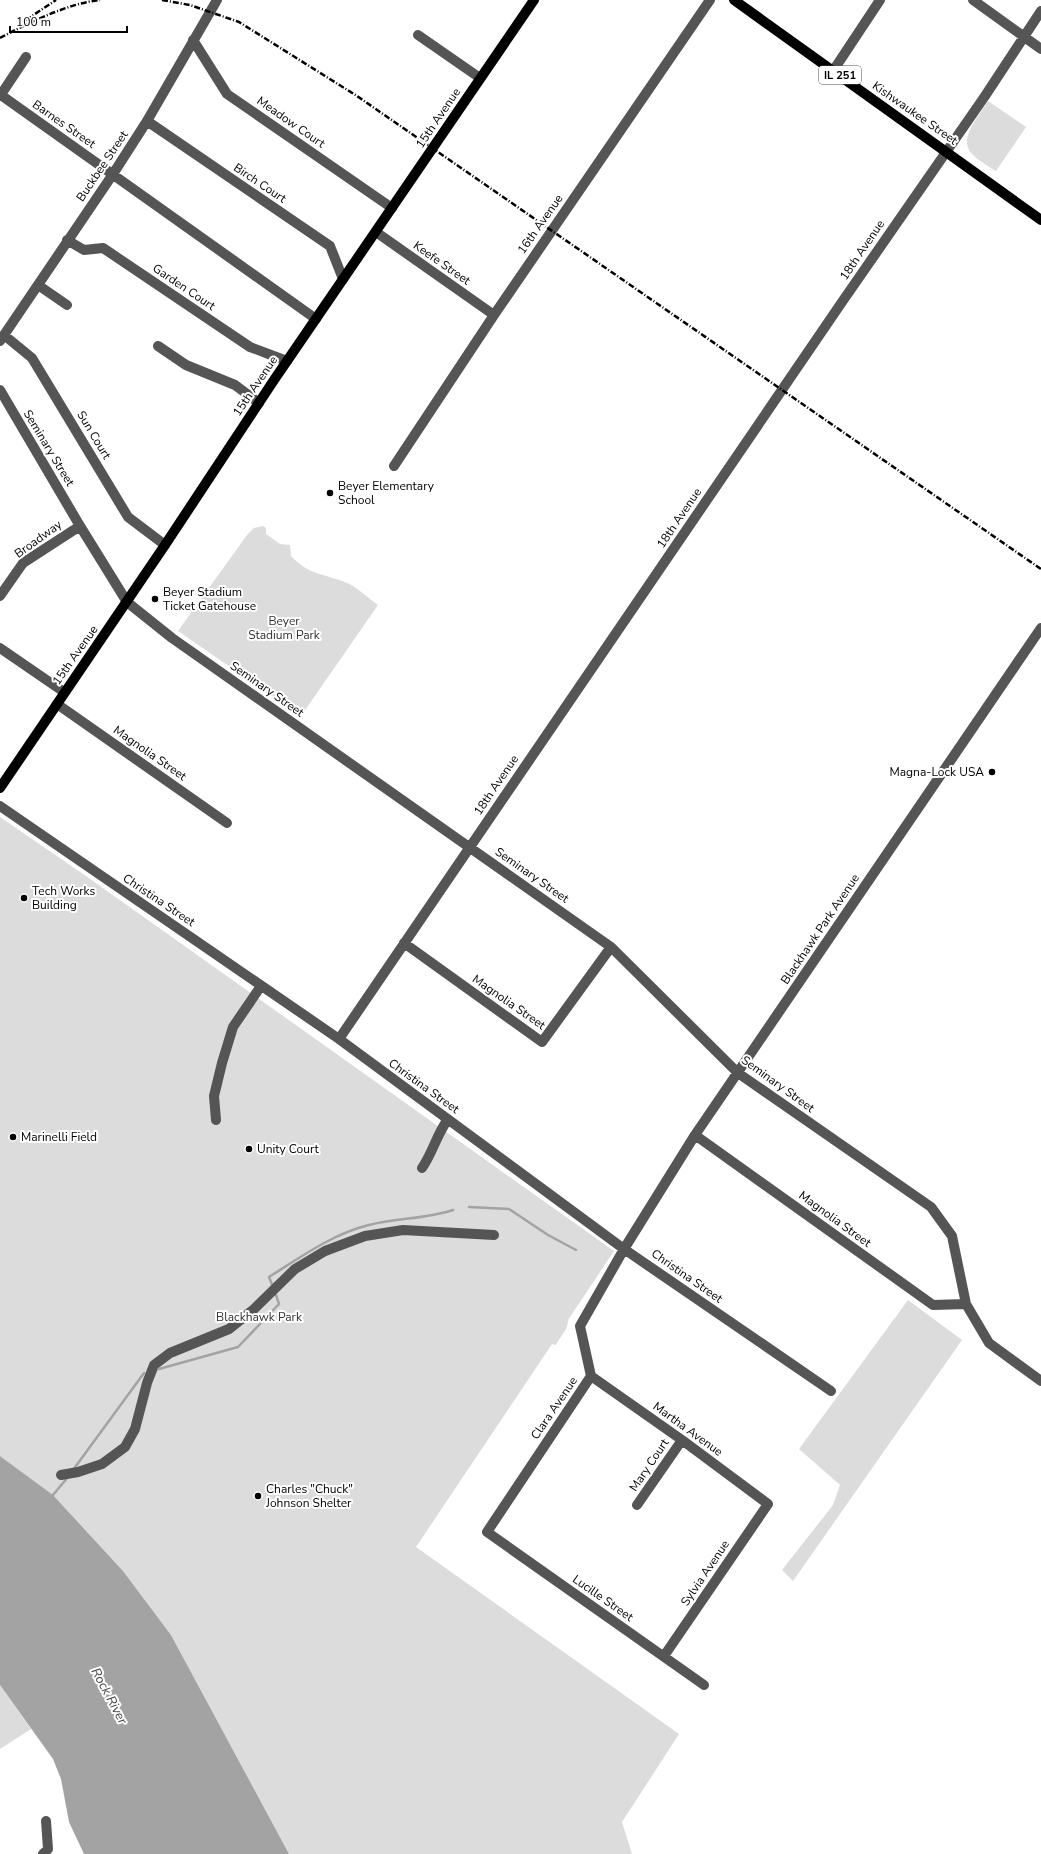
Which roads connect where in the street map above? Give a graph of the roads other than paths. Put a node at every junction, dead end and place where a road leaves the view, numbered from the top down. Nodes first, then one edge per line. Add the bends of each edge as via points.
1 (217, 0) edge
2 (534, 0) edge
3 (710, 0) edge
4 (734, 0) edge
5 (880, 0) edge
6 (973, 0) edge
7 (1041, 11) edge
8 (418, 35) dead end
9 (1023, 37) junction
10 (193, 40) junction
11 (1041, 49) edge
12 (26, 57) dead end
13 (833, 71) junction
14 (480, 78) junction
15 (0, 95) edge
16 (147, 121) junction
17 (946, 150) junction
18 (113, 174) junction
19 (392, 208) junction
20 (1041, 220) edge
21 (376, 232) junction
22 (67, 240) junction
23 (343, 279) junction
24 (38, 285) junction
25 (67, 305) dead end
26 (494, 315) junction
27 (316, 319) junction
28 (2, 338) edge
29 (158, 346) dead end
30 (287, 361) junction
31 (0, 390) edge
32 (259, 402) junction
33 (394, 466) dead end
34 (80, 526) junction
35 (166, 545) junction
36 (0, 596) edge
37 (127, 602) junction
38 (1041, 628) edge
39 (0, 648) edge
40 (64, 692) junction
41 (57, 704) junction
42 (0, 788) edge
43 (0, 806) edge
44 (228, 823) dead end
45 (470, 847) junction
46 (404, 943) junction
47 (611, 946) junction
48 (261, 986) junction
49 (339, 1039) junction
50 (738, 1073) junction
51 (448, 1119) junction
52 (216, 1120) dead end
53 (695, 1135) junction
54 (422, 1168) dead end
55 (494, 1235) dead end
56 (624, 1249) junction
57 (966, 1304) junction
58 (591, 1376) junction
59 (1041, 1381) edge
60 (831, 1391) dead end
61 (682, 1440) junction
62 (61, 1475) dead end
63 (768, 1504) joint
64 (637, 1505) dead end
65 (487, 1532) joint
66 (664, 1656) junction
67 (704, 1685) dead end
68 (46, 1821) dead end
69 (43, 1854) edge

1 - 10 street, Buckbee Street
2 - 14 main road, 15th Avenue
3 - 26 street, 16th Avenue
4 - 13 main road, Kishwaukee Street / IL 251
5 - 13 street
6 - 9 street
7 - 9 street, 18th Avenue
8 - 14 street
9 - 11 street
9 - 17 street, 18th Avenue
10 - 16 street, Buckbee Street
10 - 19 street, Meadow Court via 227,94
12 - 15 street
13 - 17 main road, Kishwaukee Street / IL 251
14 - 19 main road, 15th Avenue
15 - 18 street, Barnes Street
16 - 18 street, Buckbee Street
16 - 23 street, Birch Court via 330,246
17 - 20 main road, Kishwaukee Street / IL 251
17 - 45 street, 18th Avenue
18 - 22 street, Buckbee Street
18 - 27 street
19 - 21 main road, 15th Avenue
21 - 23 main road, 15th Avenue
21 - 26 street, Keefe Street
22 - 24 street, Buckbee Street
22 - 30 street, Garden Court via 84,250 103,248 250,347
23 - 27 main road, 15th Avenue
24 - 25 street
24 - 28 street, Buckbee Street
26 - 33 street, 16th Avenue
27 - 30 main road, 15th Avenue
28 - 35 street, Sun Court via 32,358 128,517
29 - 32 street via 186,365 235,385
30 - 32 main road, 15th Avenue
31 - 34 street, Seminary Street
32 - 35 main road, 15th Avenue
34 - 36 street, Broadway via 23,563
34 - 37 street, Seminary Street
35 - 37 main road, 15th Avenue
37 - 40 main road, 15th Avenue
37 - 45 street, Seminary Street via 172,638
38 - 50 street, Blackhawk Park Avenue
39 - 40 street
40 - 41 main road, 15th Avenue
41 - 42 main road, 15th Avenue
41 - 44 street, Magnolia Street
43 - 48 street, Christina Street
45 - 46 street, 18th Avenue
45 - 47 street, Seminary Street
46 - 47 street, Magnolia Street via 542,1042
46 - 49 street, 18th Avenue
47 - 50 street, Seminary Street
48 - 49 street, Christina Street
48 - 52 street via 233,1026 214,1096
49 - 51 street, Christina Street
50 - 53 street, Blackhawk Park Avenue
50 - 57 street, Seminary Street via 931,1207 952,1236
51 - 54 street via 438,1132 428,1160
51 - 56 street, Christina Street
53 - 56 street, Blackhawk Park Avenue
53 - 57 street, Magnolia Street via 933,1305
55 - 62 street via 403,1230 365,1236 325,1251 295,1269 253,1310 229,1329 170,1353 154,1365 135,1429 125,1447 102,1464
56 - 58 street, Clara Avenue via 580,1326
56 - 60 street, Christina Street
57 - 59 street, Seminary Street via 989,1343
58 - 61 street, Martha Avenue
58 - 65 street, Clara Avenue
61 - 63 street, Martha Avenue
61 - 64 street, Mary Court
63 - 66 street, Sylvia Avenue
65 - 66 street, Lucille Street
66 - 67 street, Lucille Street
68 - 69 street via 48,1849

